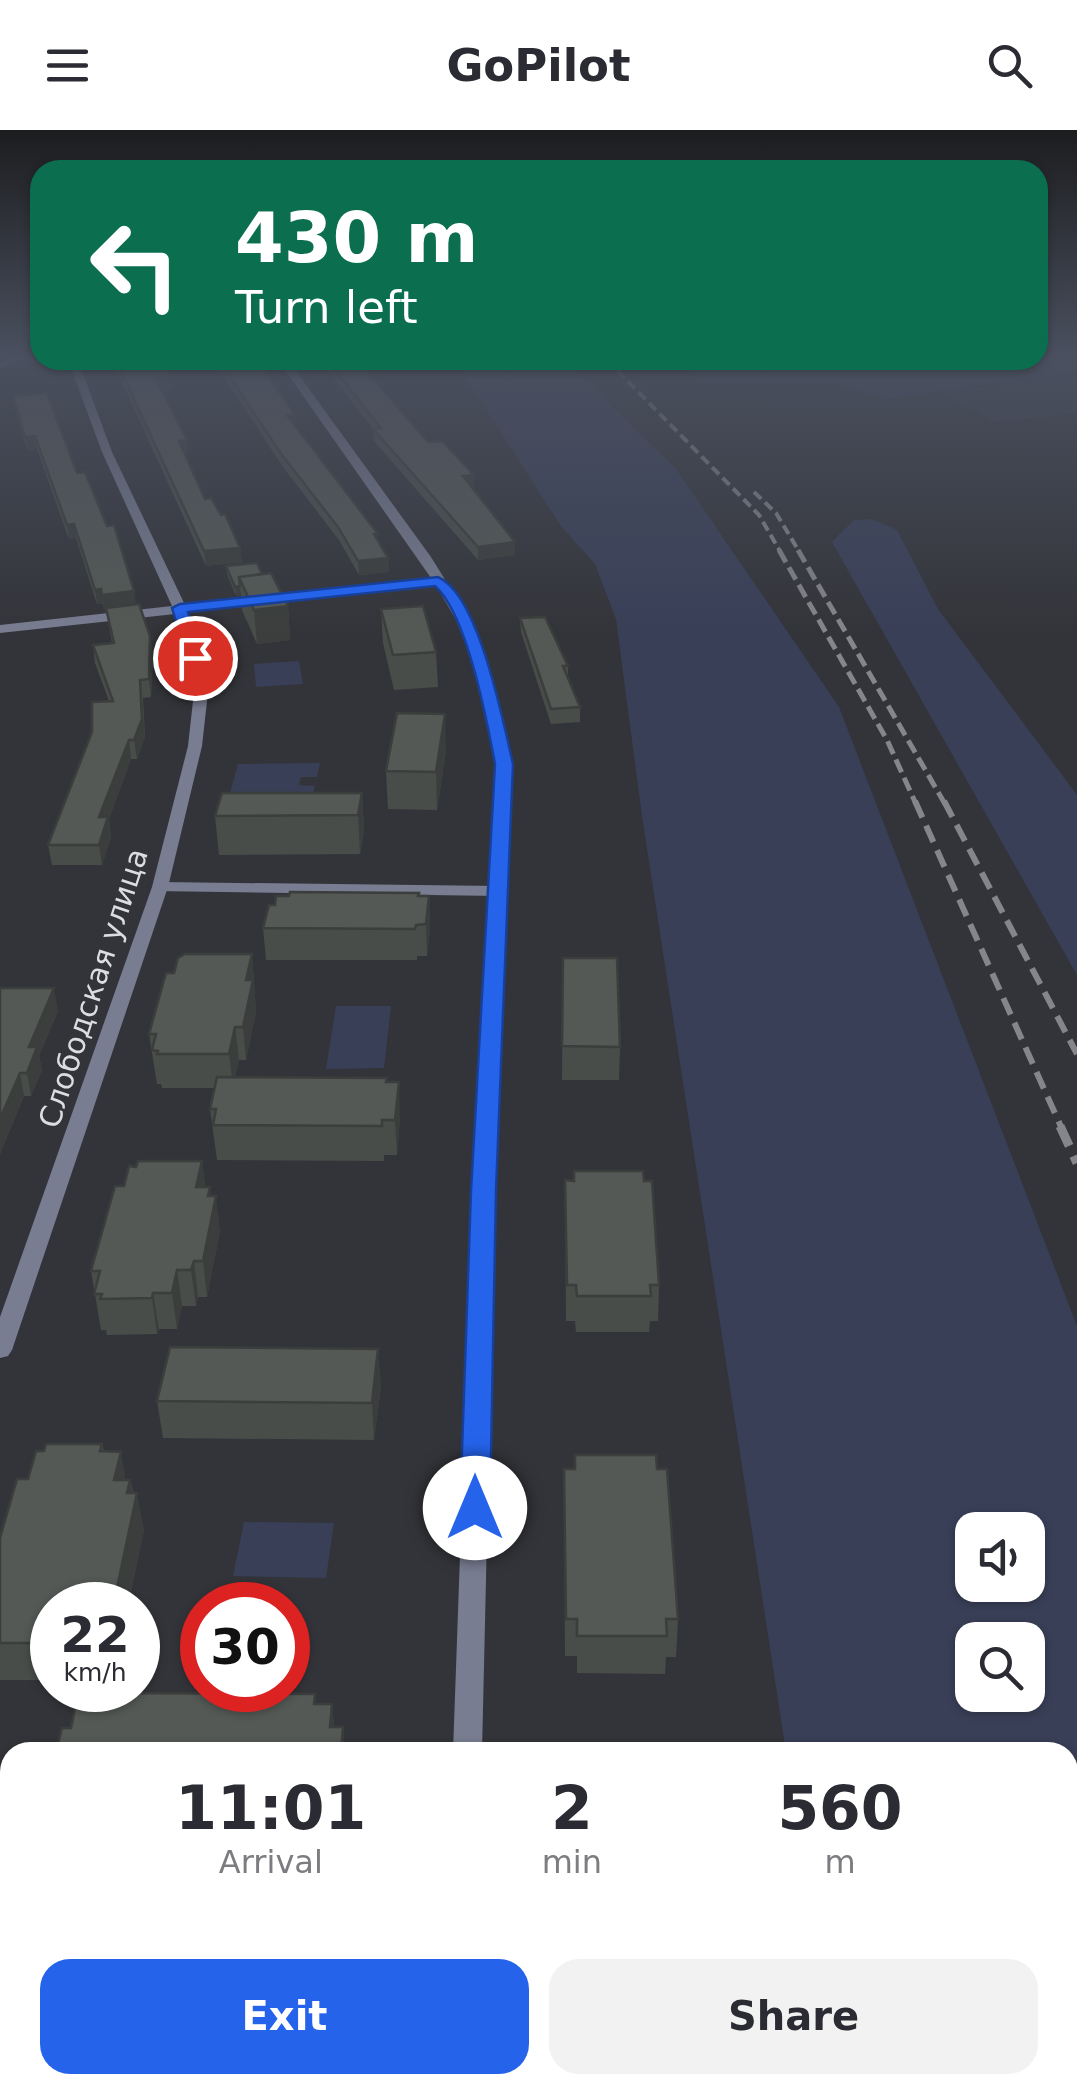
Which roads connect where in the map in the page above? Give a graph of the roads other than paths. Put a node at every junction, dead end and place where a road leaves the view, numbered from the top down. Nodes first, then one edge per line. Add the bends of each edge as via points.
1 (107, 450) edge
2 (348, 450) edge
3 (438, 582) junction
4 (180, 608) junction
5 (0, 628) edge
6 (160, 888) junction
7 (499, 891) junction
8 (0, 1350) edge
9 (468, 1742) edge

1 - 4 street, Слободская улица
2 - 3 street
3 - 4 street
3 - 7 street via 464,621 501,736
4 - 5 street
4 - 6 street, Слободская улица via 202,683 196,746
6 - 7 street
6 - 8 street, Слободская улица
7 - 9 street

